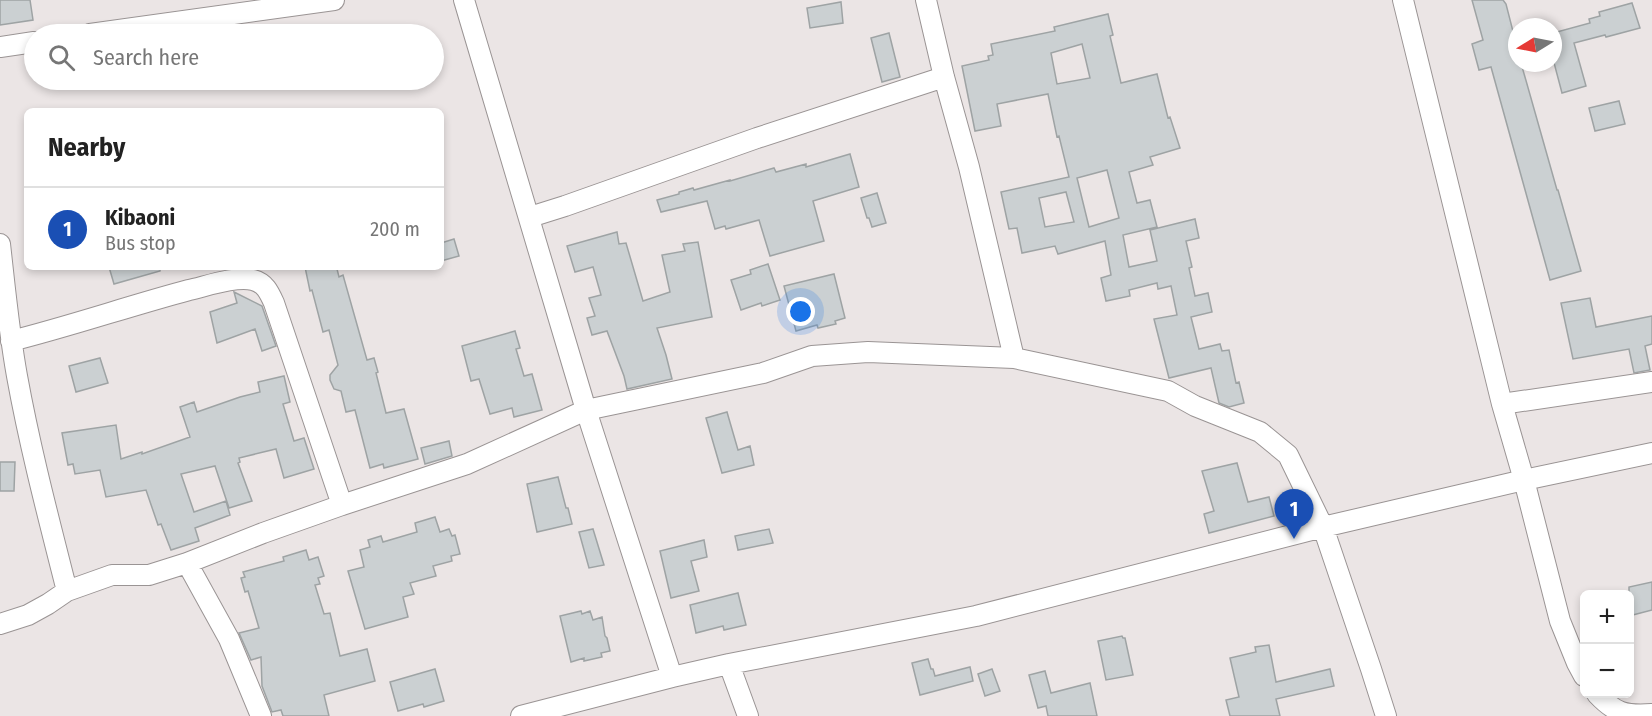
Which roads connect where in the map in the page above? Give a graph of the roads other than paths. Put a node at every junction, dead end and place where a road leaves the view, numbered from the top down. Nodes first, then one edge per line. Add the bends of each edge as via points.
1 (334, 0) edge
2 (464, 0) edge
3 (926, 0) edge
4 (1403, 0) edge
5 (162, 24) edge
6 (24, 43) edge
7 (0, 47) edge
8 (944, 77) junction
9 (530, 217) junction
10 (0, 244) edge
11 (11, 342) junction
12 (1014, 358) junction
13 (9, 377) edge
14 (1652, 382) edge
15 (1502, 404) junction
16 (586, 410) junction
17 (1652, 453) edge
18 (1524, 480) junction
19 (342, 505) junction
20 (1323, 527) junction
21 (187, 563) junction
22 (67, 591) junction
23 (0, 624) edge
24 (729, 664) junction
25 (1580, 669) edge
26 (672, 677) junction
27 (1601, 698) edge
28 (1652, 714) edge
29 (261, 716) edge
30 (521, 716) edge
31 (748, 716) edge
32 (1386, 716) edge

1 - 5 street
2 - 9 street
3 - 8 street
4 - 15 street
6 - 7 street
8 - 9 street
8 - 12 street
9 - 16 street
10 - 11 street
11 - 13 street
11 - 19 street via 226,281 259,282 274,303
12 - 16 street via 867,352 812,356 762,373
12 - 20 street via 1168,391 1260,432 1288,455
13 - 22 street
14 - 15 street
15 - 18 street
16 - 19 street via 467,464
16 - 26 street
17 - 18 street
18 - 20 street
18 - 25 street via 1560,621
19 - 21 street
20 - 24 street via 976,616
20 - 32 street
21 - 22 street via 150,575 111,575
21 - 29 street via 229,639
22 - 23 street via 28,615
24 - 26 street
24 - 31 street
26 - 30 street
27 - 28 street via 1615,710

